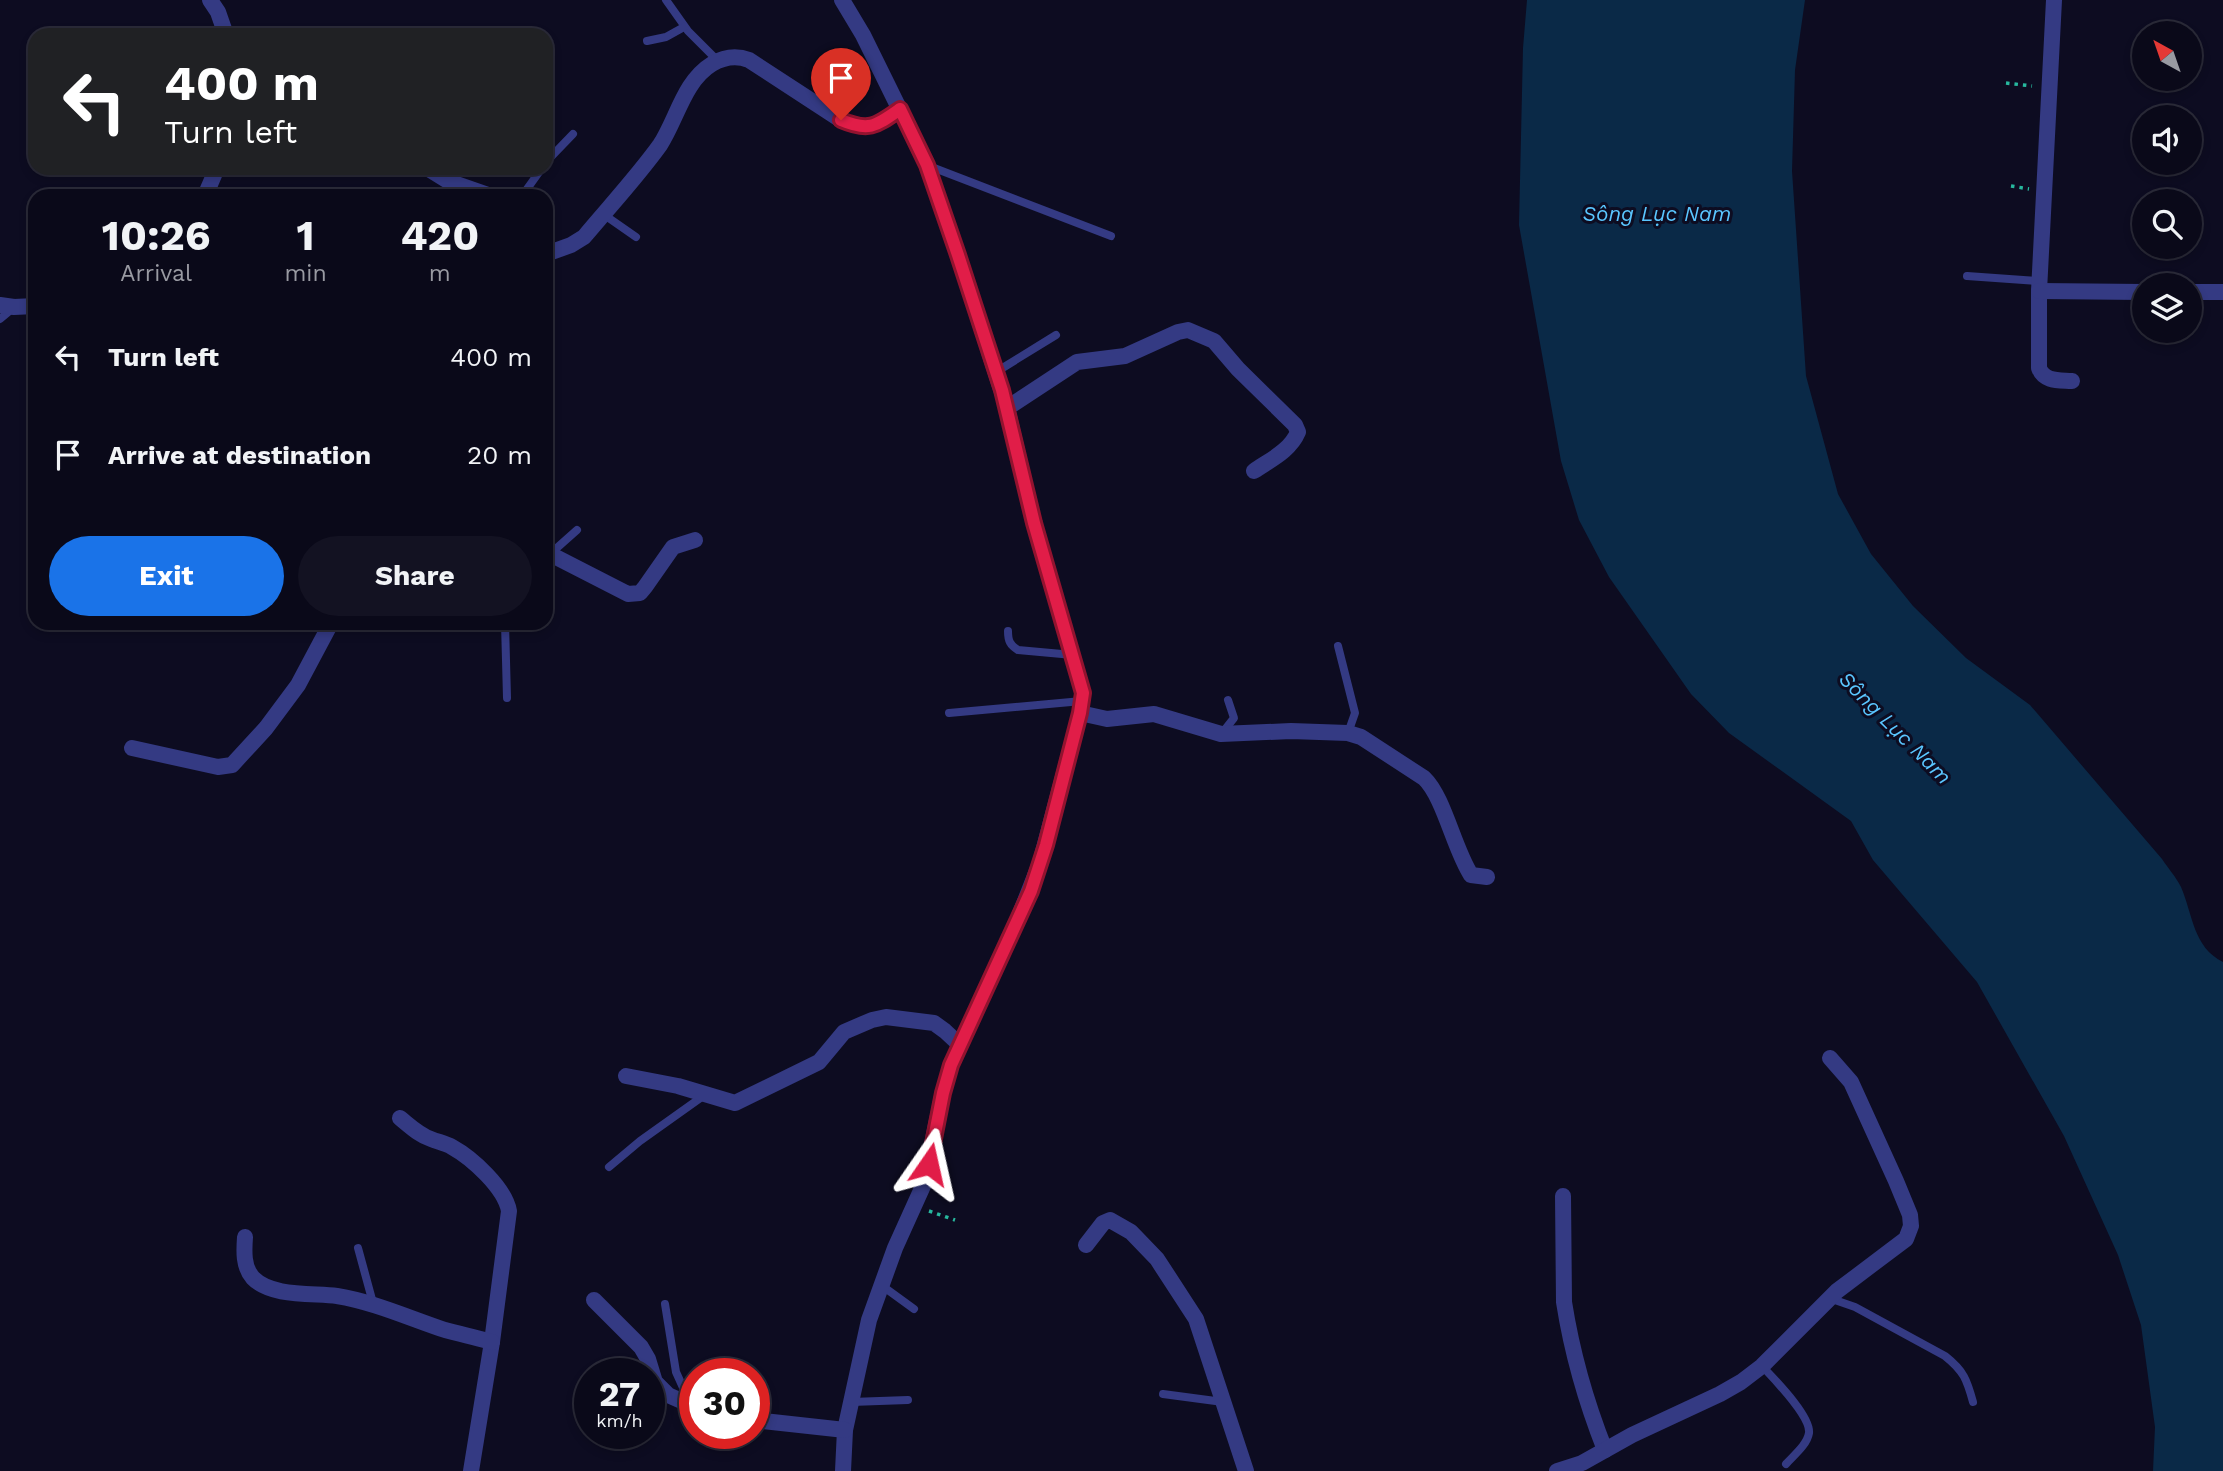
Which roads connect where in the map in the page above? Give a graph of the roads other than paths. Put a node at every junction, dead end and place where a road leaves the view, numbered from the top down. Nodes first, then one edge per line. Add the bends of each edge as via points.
1 (210, 0) edge
2 (666, 0) edge
3 (842, 0) edge
4 (2054, 0) edge
5 (684, 27) junction
6 (224, 28) edge
7 (647, 41) dead end
8 (718, 61) junction
9 (900, 109) junction
10 (573, 134) dead end
11 (553, 155) edge
12 (927, 165) junction
13 (438, 175) edge
14 (471, 189) edge
15 (603, 214) junction
16 (1111, 236) dead end
17 (636, 237) dead end
18 (553, 249) edge
19 (1967, 276) dead end
20 (2039, 286) junction
21 (2132, 291) edge
22 (2202, 292) edge
23 (2223, 292) edge
24 (7, 306) edge
25 (28, 306) edge
26 (0, 319) edge
27 (1056, 335) dead end
28 (996, 372) junction
29 (2072, 381) dead end
30 (1007, 408) junction
31 (1254, 471) dead end
32 (578, 530) dead end
33 (695, 540) dead end
34 (553, 549) edge
35 (553, 556) edge
36 (327, 630) edge
37 (505, 630) edge
38 (1008, 631) dead end
39 (1338, 646) dead end
40 (1073, 655) junction
41 (507, 698) dead end
42 (1228, 700) dead end
43 (1082, 707) junction
44 (949, 713) dead end
45 (1348, 733) junction
46 (1221, 734) junction
47 (132, 748) dead end
48 (1487, 877) dead end
49 (960, 1045) junction
50 (1830, 1058) dead end
51 (626, 1076) dead end
52 (706, 1094) junction
53 (400, 1118) dead end
54 (609, 1167) dead end
55 (1563, 1196) dead end
56 (245, 1237) dead end
57 (1086, 1245) dead end
58 (358, 1248) dead end
59 (881, 1285) junction
60 (1829, 1298) junction
61 (594, 1300) dead end
62 (665, 1304) dead end
63 (374, 1306) junction
64 (914, 1310) dead end
65 (492, 1342) junction
66 (1762, 1366) junction
67 (679, 1378) edge
68 (1163, 1394) dead end
69 (679, 1400) edge
70 (908, 1400) dead end
71 (851, 1402) junction
72 (1223, 1402) junction
73 (1973, 1402) dead end
74 (770, 1422) edge
75 (845, 1430) junction
76 (1605, 1450) junction
77 (1786, 1464) dead end
78 (1586, 1467) edge
79 (471, 1471) edge
80 (843, 1471) edge
81 (1246, 1471) edge
82 (1557, 1471) edge

1 - 6 street
2 - 5 lane
3 - 9 street
4 - 20 street
5 - 7 lane
5 - 8 lane
8 - 9 street via 748,60 854,125 871,127
8 - 15 street via 691,86 658,147
9 - 12 street
10 - 11 lane
12 - 16 lane
12 - 28 street
13 - 14 street
15 - 17 lane
15 - 18 street via 579,241
19 - 20 lane
20 - 21 street
20 - 29 street via 2040,373
22 - 23 street
24 - 25 street
24 - 26 lane
27 - 28 lane
28 - 30 street
30 - 31 street via 1077,362 1125,356 1178,332 1196,332 1214,341 1298,432 1285,451
30 - 40 street via 1034,523
32 - 34 lane
33 - 35 street via 673,547 645,587 634,594
36 - 47 street via 298,685 232,765 218,767
37 - 41 lane
38 - 40 lane via 1011,646 1018,650
39 - 45 lane via 1355,713
40 - 43 street via 1081,680
42 - 46 lane via 1234,718
43 - 44 lane
43 - 46 street via 1107,719 1154,714
43 - 49 street via 1031,891
45 - 46 street
45 - 48 street via 1433,786 1467,869 1471,875
49 - 52 street via 934,1023 886,1017 844,1032 820,1062 736,1103
49 - 59 street via 943,1093 923,1186
50 - 60 street via 1857,1093 1911,1226 1906,1239
51 - 52 street
52 - 54 lane
53 - 65 street via 417,1132 468,1157 508,1204
55 - 76 street via 1566,1319 1584,1394
56 - 63 street via 247,1265 263,1285
57 - 72 street via 1110,1220 1131,1232 1157,1259 1196,1319
58 - 63 lane
59 - 64 lane
59 - 71 street
60 - 66 street
60 - 73 lane via 1855,1307 1945,1356 1966,1378
61 - 69 street via 641,1347 655,1382
62 - 67 lane
63 - 65 street
65 - 79 street
66 - 76 street via 1720,1394
66 - 77 lane via 1808,1424 1806,1442
68 - 72 lane
70 - 71 lane
71 - 75 street
72 - 81 street
74 - 75 street
75 - 80 street
76 - 78 street
78 - 82 street

